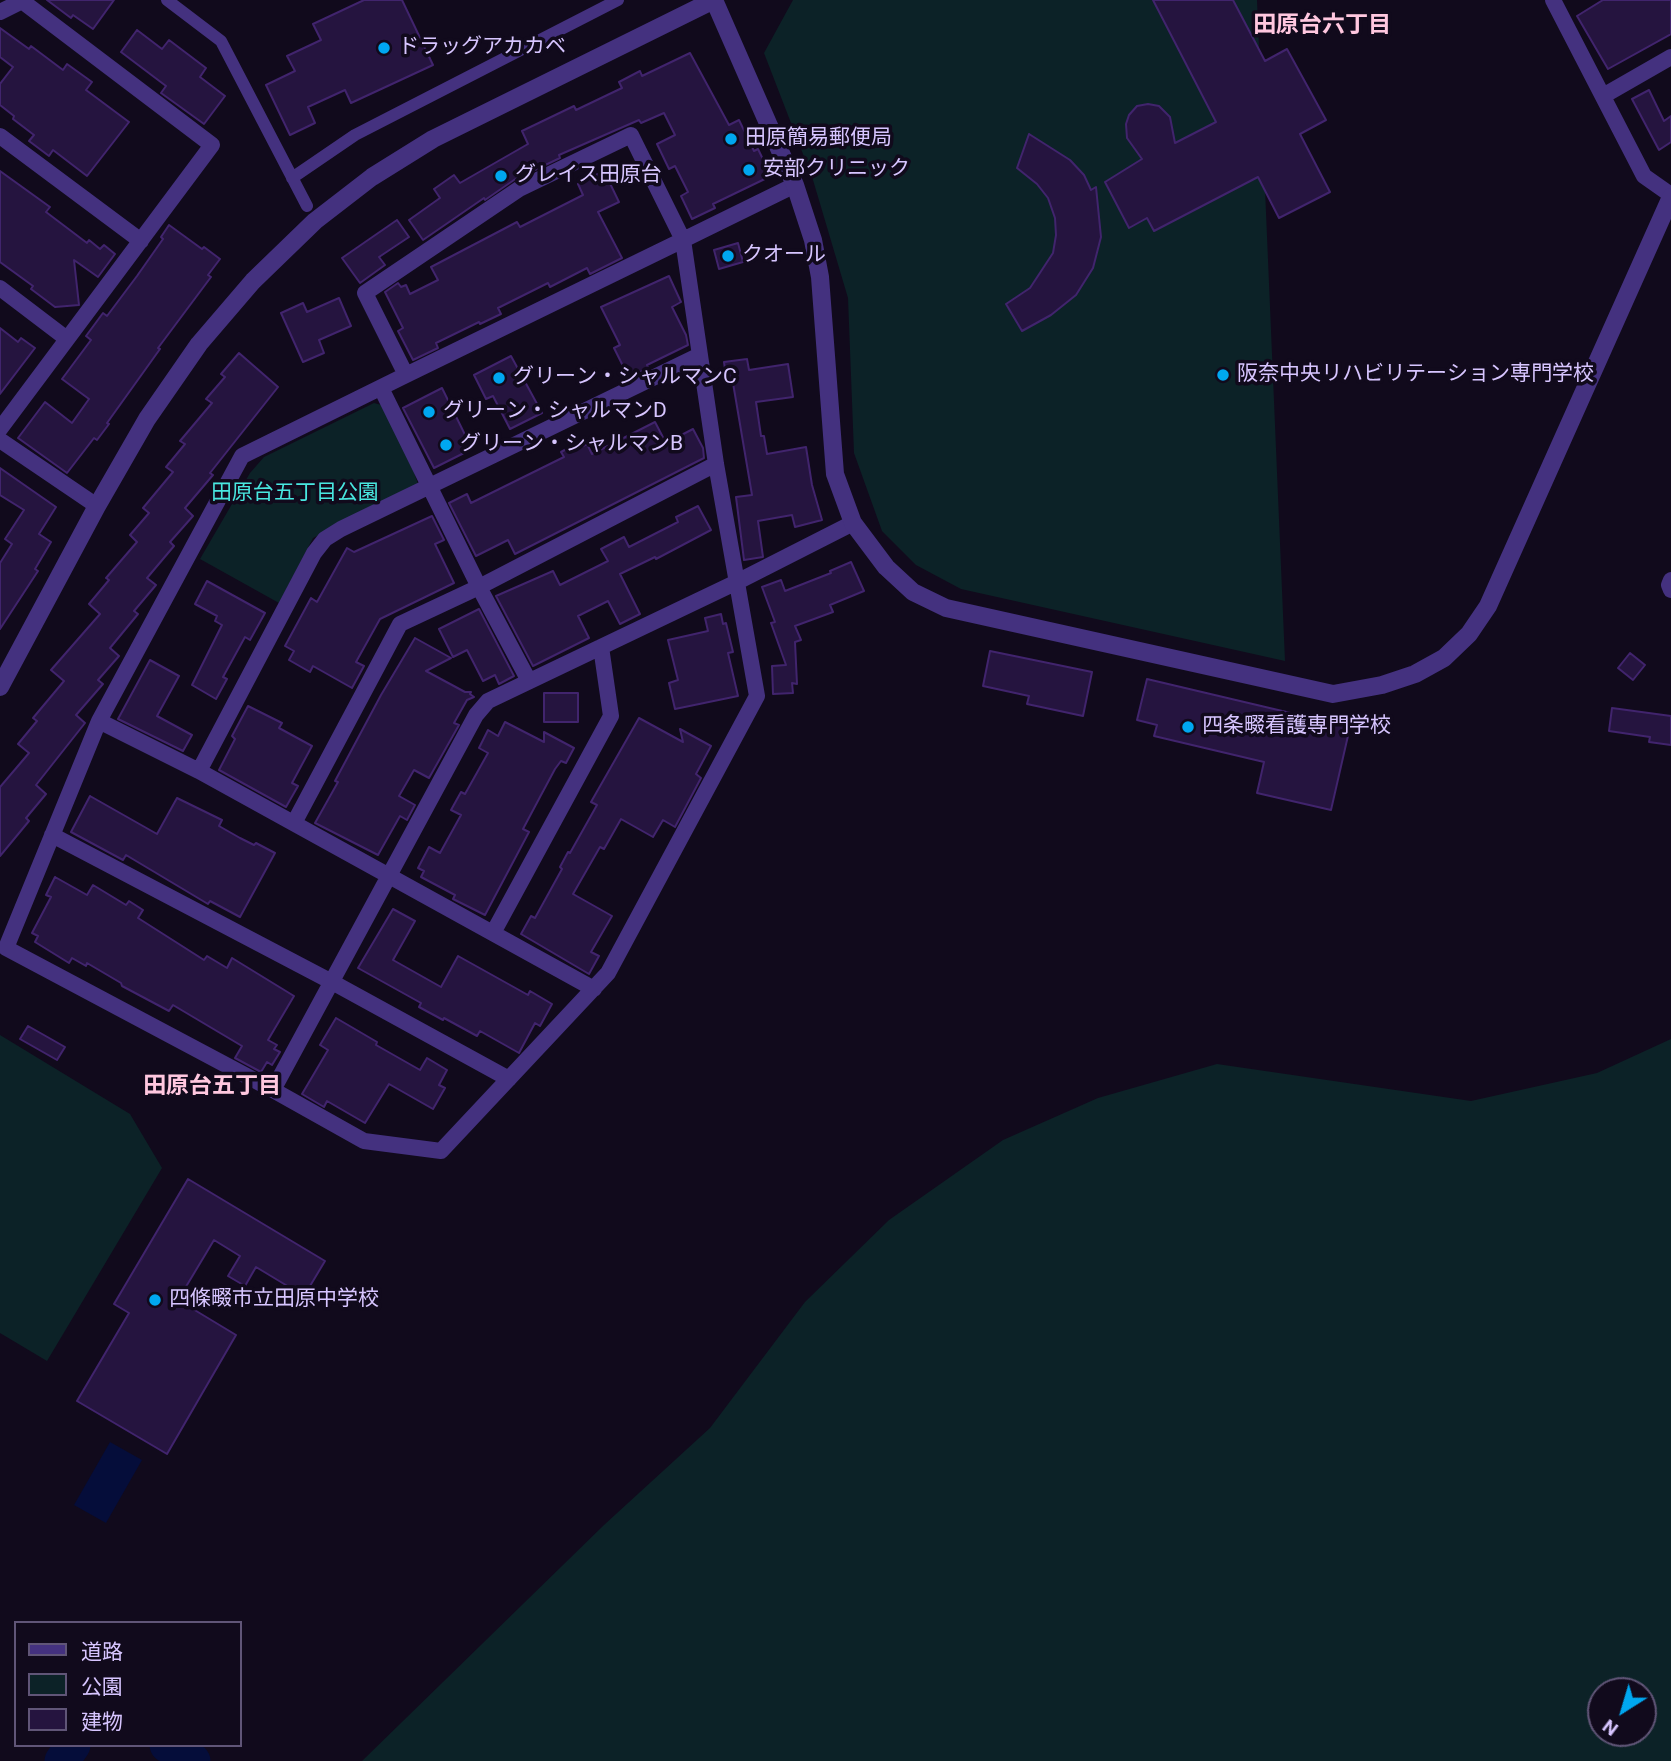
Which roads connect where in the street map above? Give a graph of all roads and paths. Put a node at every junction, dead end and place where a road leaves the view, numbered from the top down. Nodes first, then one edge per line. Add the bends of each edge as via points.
1 (167, 0) edge
2 (618, 0) edge
3 (1553, 0) edge
4 (0, 12) edge
5 (1671, 57) edge
6 (1603, 96) junction
7 (0, 136) edge
8 (292, 178) junction
9 (795, 185) junction
10 (1671, 196) edge
11 (307, 206) dead end
12 (682, 240) junction
13 (141, 241) junction
14 (0, 288) edge
15 (67, 339) junction
16 (700, 355) junction
17 (406, 376) junction
18 (381, 388) junction
19 (0, 429) edge
20 (0, 440) edge
21 (716, 464) junction
22 (430, 487) junction
23 (97, 506) junction
24 (853, 523) junction
25 (1671, 580) edge
26 (737, 582) junction
27 (480, 587) junction
28 (1671, 590) edge
29 (601, 647) junction
30 (529, 681) junction
31 (0, 687) edge
32 (99, 721) junction
33 (199, 771) junction
34 (294, 823) junction
35 (52, 835) junction
36 (390, 875) junction
37 (494, 933) junction
38 (332, 982) junction
39 (594, 989) junction
40 (509, 1079) junction
41 (273, 1090) junction

1 - 8 street via 221,41
2 - 8 street via 355,135
3 - 6 street
4 - 13 street via 22,1 212,145
5 - 6 street
6 - 10 street via 1644,176
7 - 13 street
8 - 11 street
9 - 12 street
9 - 23 street via 714,0 433,139 372,177 315,221 253,281 199,344 147,419
9 - 24 street via 820,277 835,474
10 - 24 street via 1488,606 1469,634 1444,658 1415,674 1334,694 946,608 913,592 886,568
12 - 16 street
12 - 17 street
12 - 17 street via 631,135 519,189 365,293
13 - 15 street
14 - 15 street
15 - 19 street
16 - 21 street
16 - 22 street
17 - 18 street
18 - 22 street
18 - 32 street via 242,456
20 - 23 street
21 - 26 street
21 - 27 street
22 - 27 street
22 - 33 street via 325,539
23 - 31 street
24 - 26 street
25 - 28 street
26 - 29 street
26 - 39 street via 757,696 608,973
27 - 30 street
27 - 34 street via 400,624
29 - 30 street
29 - 37 street via 611,716
30 - 36 street via 488,701 476,715
32 - 33 street
32 - 35 street
33 - 34 street
34 - 36 street
35 - 38 street
35 - 41 street via 6,948
36 - 37 street
36 - 38 street
37 - 39 street
38 - 40 street
38 - 41 street
39 - 40 street
40 - 41 street via 441,1151 364,1141

